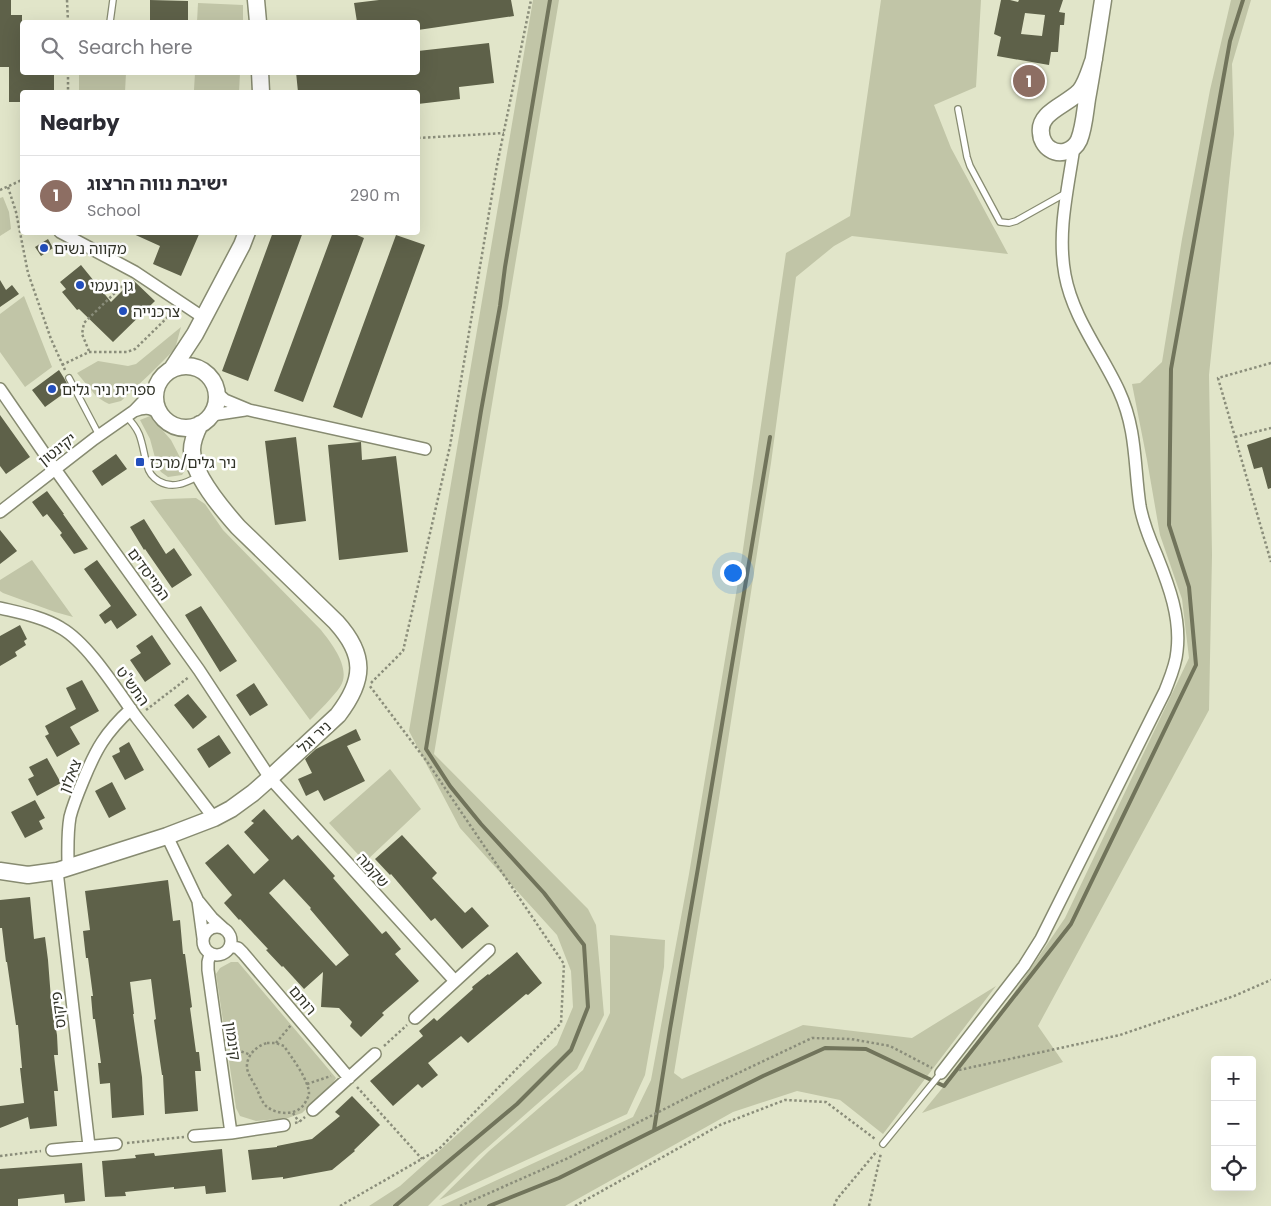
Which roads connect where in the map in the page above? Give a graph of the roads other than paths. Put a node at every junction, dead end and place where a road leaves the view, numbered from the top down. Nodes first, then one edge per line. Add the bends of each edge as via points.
1 (112, 0) edge
2 (256, 0) edge
3 (1103, 0) edge
4 (110, 20) edge
5 (258, 20) edge
6 (1094, 59) junction
7 (260, 75) edge
8 (261, 90) edge
9 (958, 109) dead end
10 (1074, 147) junction
11 (1067, 193) junction
12 (66, 235) edge
13 (246, 235) edge
14 (204, 318) junction
15 (195, 334) junction
16 (172, 369) junction
17 (202, 370) junction
18 (69, 378) road end
19 (157, 387) junction
20 (0, 389) edge
21 (216, 392) junction
22 (249, 410) junction
23 (130, 413) junction
24 (159, 414) junction
25 (206, 420) junction
26 (173, 425) junction
27 (99, 435) junction
28 (425, 449) dead end
29 (55, 469) junction
30 (198, 469) junction
31 (0, 512) edge
32 (0, 608) edge
33 (134, 713) junction
34 (270, 778) junction
35 (214, 818) junction
36 (167, 836) junction
37 (63, 869) junction
38 (0, 871) edge
39 (198, 901) junction
40 (225, 930) junction
41 (203, 938) junction
42 (230, 946) junction
43 (489, 950) dead end
44 (210, 954) junction
45 (455, 981) junction
46 (415, 1018) road end
47 (375, 1054) road end
48 (941, 1073) joint
49 (347, 1075) junction
50 (313, 1110) road end
51 (284, 1125) road end
52 (230, 1133) junction
53 (194, 1136) road end
54 (116, 1144) road end
55 (883, 1144) road end
56 (89, 1146) junction
57 (52, 1150) road end

1 - 4 lane
2 - 5 street
3 - 6 street
6 - 10 street via 1083,123
6 - 10 street via 1084,86 1071,100 1050,113 1040,127 1045,145 1051,150 1066,152
7 - 8 street
9 - 11 lane via 970,166 1000,222 1016,221
10 - 11 street
11 - 48 street via 1062,237 1065,276 1079,318 1126,409 1136,454 1140,508 1176,612 1177,651 1165,691 1041,939 1024,966
12 - 14 street via 135,272
13 - 14 street
14 - 15 street
15 - 16 street
15 - 17 street via 194,356
16 - 17 street via 193,366
16 - 19 street
17 - 21 street via 210,377
18 - 27 lane
19 - 23 street, יקינטון
19 - 24 street via 155,404
20 - 29 street, המייסדים
21 - 22 street via 225,400
21 - 25 street via 216,406
22 - 25 street via 233,411
22 - 28 street
23 - 24 street via 145,408
23 - 27 street, יקינטון
23 - 30 lane via 154,479 171,486 180,484
24 - 26 street
25 - 26 street via 195,427
25 - 30 street via 196,433 192,448
26 - 30 street, ניר וגל
27 - 29 street, יקינטון
29 - 31 street, יקינטון
29 - 34 street, המייסדים via 198,670
30 - 34 street, ניר וגל via 226,514 336,622 347,634 357,655 357,680 347,704
32 - 33 street, התש"ט via 47,621 74,637
33 - 35 street, התש"ט
33 - 37 street, צאלון via 116,723 98,748 70,817
34 - 35 street, ניר וגל
34 - 45 street, שקמה
35 - 36 street, ניר וגל
36 - 37 street, ניר וגל
36 - 39 street
37 - 38 street, ניר וגל via 28,875
37 - 56 street, פיקוס
39 - 40 street
39 - 41 street
40 - 41 street via 212,928
40 - 42 street via 231,937
41 - 44 street via 204,947
42 - 44 street via 224,954
42 - 49 street, רותם via 243,953
43 - 45 street
44 - 52 street, קינמון via 208,970
45 - 46 street
47 - 49 street
48 - 55 lane
49 - 50 street
51 - 52 street
52 - 53 street
54 - 56 street
56 - 57 street

